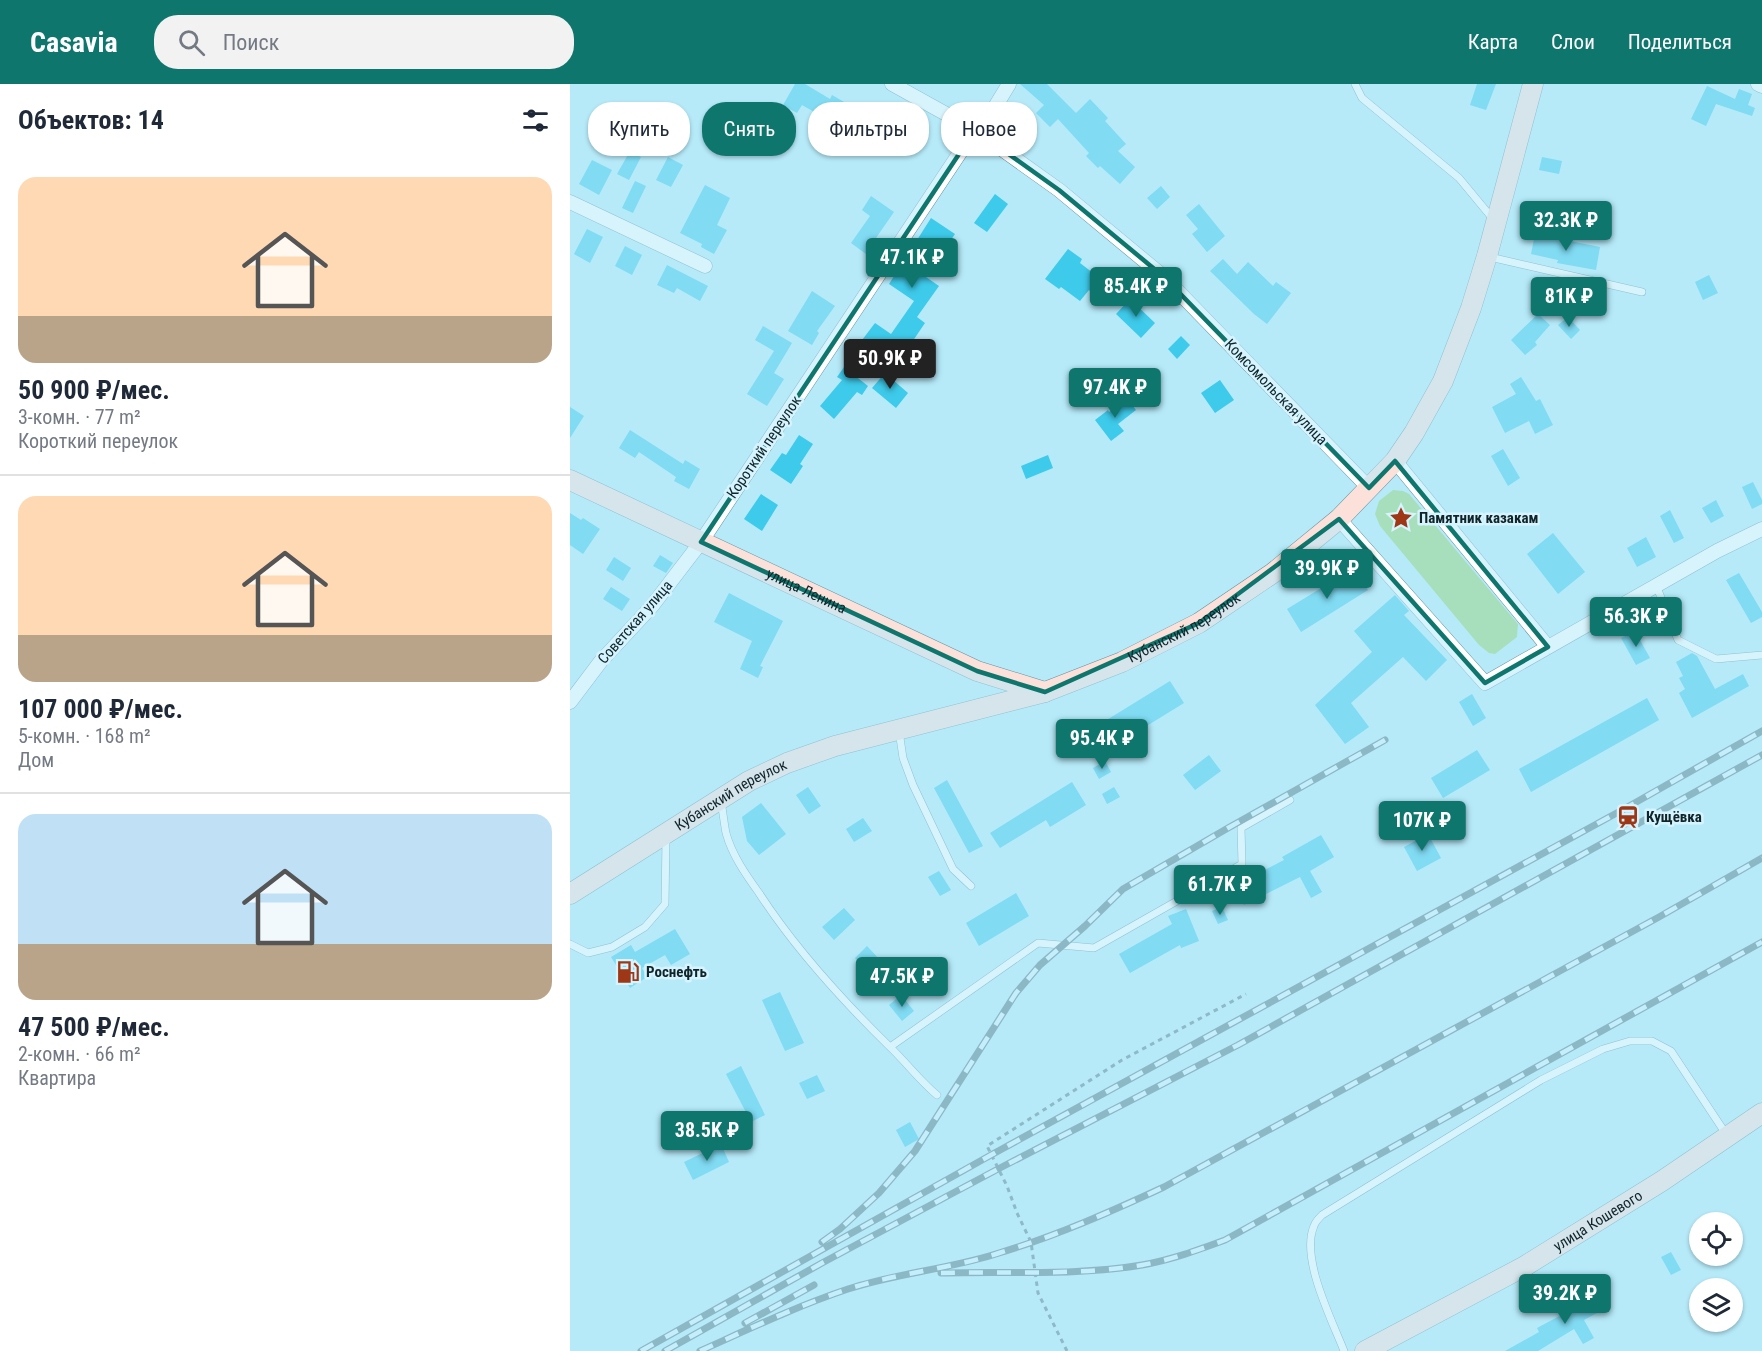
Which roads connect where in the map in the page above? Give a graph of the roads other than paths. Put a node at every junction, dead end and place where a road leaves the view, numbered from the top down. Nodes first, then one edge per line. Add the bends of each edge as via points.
1 (892, 84) edge
2 (1009, 84) edge
3 (1355, 84) edge
4 (1533, 84) edge
5 (1758, 84) edge
6 (1762, 86) edge
7 (998, 102) edge
8 (941, 111) edge
9 (958, 156) edge
10 (1011, 156) edge
11 (570, 202) edge
12 (1496, 224) junction
13 (1486, 256) junction
14 (705, 266) dead end
15 (1642, 292) dead end
16 (1395, 461) junction
17 (570, 480) edge
18 (1369, 488) junction
19 (1339, 519) junction
20 (1762, 529) edge
21 (701, 542) junction
22 (1656, 585) junction
23 (1548, 647) junction
24 (1762, 655) edge
25 (1046, 692) junction
26 (570, 702) edge
27 (898, 731) junction
28 (721, 799) junction
29 (1290, 800) dead end
30 (666, 833) junction
31 (971, 886) dead end
32 (570, 894) edge
33 (570, 944) edge
34 (890, 1047) junction
35 (937, 1095) dead end
36 (1762, 1113) edge
37 (1728, 1137) junction
38 (1344, 1351) edge
39 (1365, 1351) edge

1 - 8 street, Комсомольская улица
2 - 7 street, Короткий переулок
3 - 12 lane via 1362,98 1459,178
4 - 12 street, Кубанский переулок
5 - 6 street
9 - 21 street, Короткий переулок
10 - 18 street, Комсомольская улица via 1164,277
11 - 14 street
12 - 13 street, Кубанский переулок
13 - 15 lane
13 - 16 street, Кубанский переулок via 1443,381
16 - 18 street, Кубанский переулок
16 - 23 street
17 - 21 street, улица Ленина
18 - 19 street, Кубанский переулок
19 - 23 street via 1485,683
19 - 25 street, Кубанский переулок via 1273,573 1199,623 1122,662
20 - 22 street
21 - 25 street, улица Ленина via 977,671
21 - 26 street, Советская улица
22 - 23 street
22 - 24 lane via 1678,640 1716,659
25 - 27 street, Кубанский переулок
27 - 28 street, Кубанский переулок via 835,746 787,763
27 - 31 lane via 906,767 953,869
28 - 30 street, Кубанский переулок
28 - 34 lane via 727,835 742,869 776,919 808,962
29 - 34 lane via 1241,828 1242,864 1094,948 1038,943
30 - 32 street, Кубанский переулок
30 - 33 lane via 665,904 645,927 612,947 588,953
34 - 35 lane
36 - 37 street, улица Кошевого
37 - 38 lane via 1671,1051 1652,1041 1630,1041 1603,1049 1541,1080 1322,1215 1314,1225 1311,1265
37 - 39 street, улица Кошевого via 1525,1266

